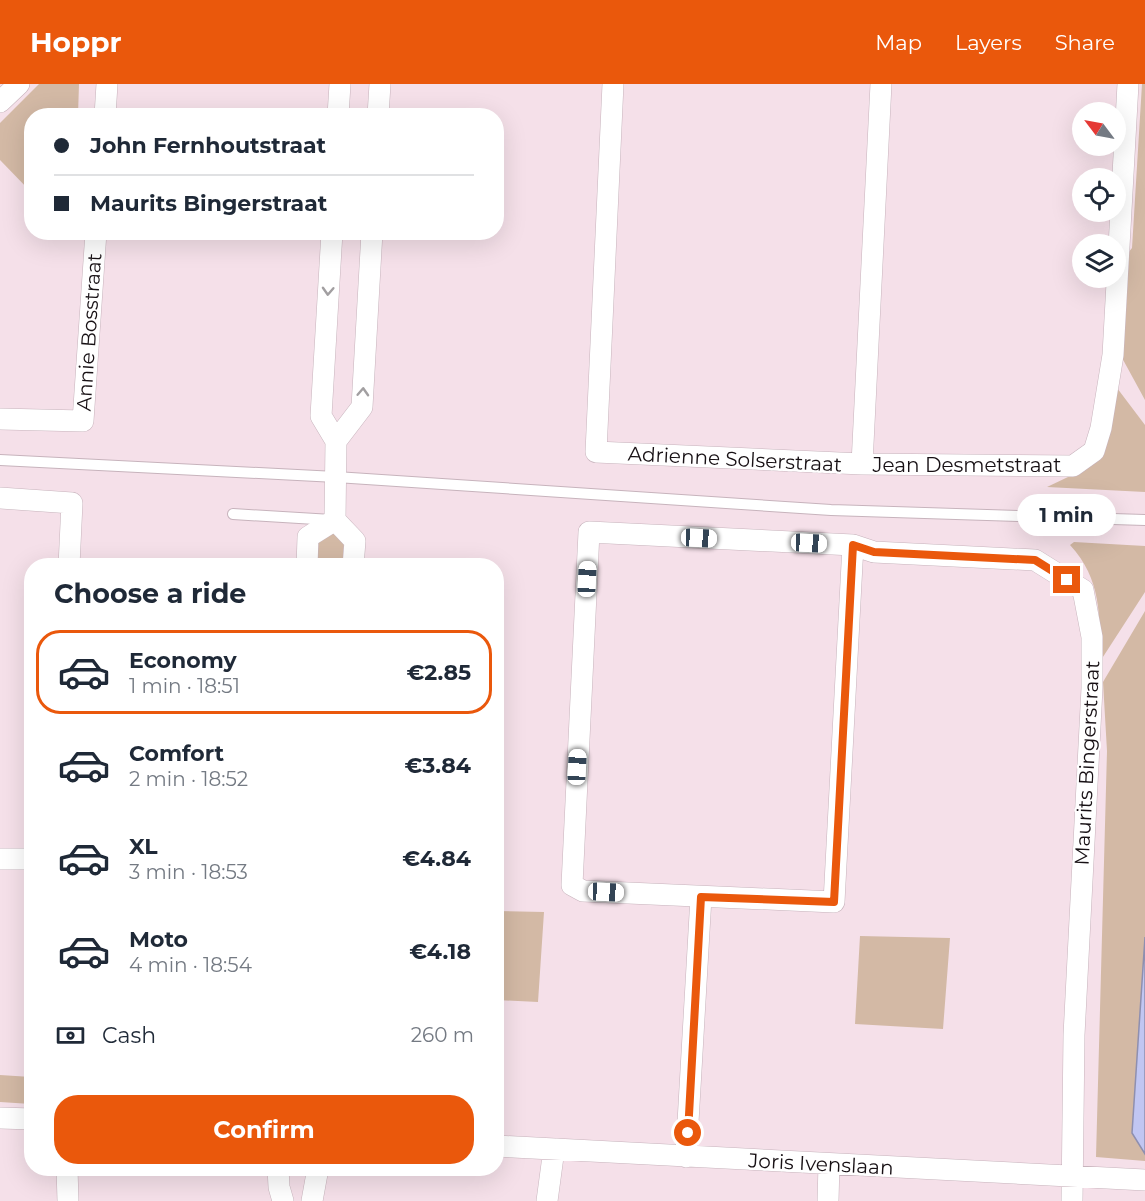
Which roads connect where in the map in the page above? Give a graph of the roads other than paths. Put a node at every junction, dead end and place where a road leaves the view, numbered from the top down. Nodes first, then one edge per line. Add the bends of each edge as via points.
1 (20, 84) edge
2 (107, 84) edge
3 (340, 84) edge
4 (380, 84) edge
5 (613, 84) edge
6 (881, 84) edge
7 (1128, 84) edge
8 (0, 102) edge
9 (106, 108) edge
10 (338, 108) edge
11 (378, 108) edge
12 (95, 240) edge
13 (332, 240) edge
14 (372, 240) edge
15 (0, 419) edge
16 (336, 441) junction
17 (0, 460) edge
18 (862, 464) junction
19 (336, 477) junction
20 (0, 498) edge
21 (233, 514) dead end
22 (335, 520) junction
23 (1145, 520) edge
24 (853, 545) junction
25 (69, 558) edge
26 (307, 558) edge
27 (354, 558) edge
28 (0, 859) edge
29 (24, 859) edge
30 (701, 897) junction
31 (0, 1118) edge
32 (24, 1119) edge
33 (504, 1146) edge
34 (554, 1149) junction
35 (686, 1157) junction
36 (829, 1164) junction
37 (67, 1176) edge
38 (278, 1176) edge
39 (317, 1176) edge
40 (1071, 1177) junction
41 (1143, 1179) edge
42 (68, 1201) edge
43 (283, 1201) edge
44 (312, 1201) edge
45 (548, 1201) edge
46 (828, 1201) edge
47 (1072, 1201) edge

1 - 8 street
2 - 9 street
3 - 10 street
4 - 11 street
5 - 18 street, Adrienne Solserstraat via 596,453
6 - 18 street, Adrienne Solserstraat
7 - 18 street, Jean Desmetstraat via 1113,355 1094,451 1073,466
12 - 15 street, Annie Bosstraat via 83,421
13 -> 16 street via 321,416
16 -> 14 street via 362,407
16 - 19 street
17 - 19 lane
19 - 22 street
19 - 23 lane via 831,510
20 - 25 street via 72,502
21 - 22 lane
22 - 26 street via 308,537
22 - 27 street via 355,542
24 - 30 street via 834,902
24 - 30 street, Maurits Bingerstraat via 589,532 572,885 582,891
24 - 40 street, Maurits Bingerstraat via 874,552 1035,560 1083,591 1092,637 1092,687 1074,1035
28 - 29 street
30 - 35 street
31 - 32 street
33 - 34 street, Joris Ivenslaan
34 - 35 street, Joris Ivenslaan
34 - 45 street
35 - 36 street, Joris Ivenslaan
36 - 40 street, Joris Ivenslaan
36 - 46 street
37 - 42 street
38 - 43 street
39 - 44 street
40 - 41 street, Joris Ivenslaan
40 - 47 street, Maurits Bingerstraat

